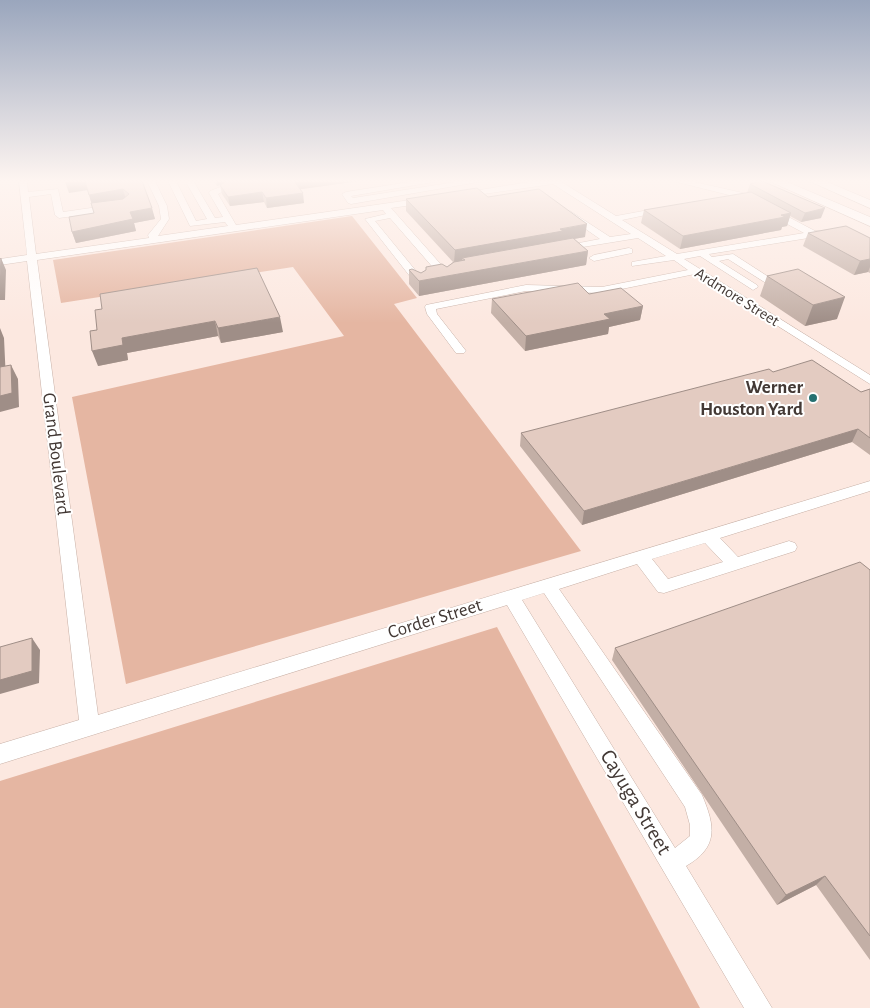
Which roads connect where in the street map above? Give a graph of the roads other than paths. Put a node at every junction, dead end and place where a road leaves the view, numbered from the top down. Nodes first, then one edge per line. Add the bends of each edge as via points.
1 (29, 228) edge
2 (158, 228) edge
3 (240, 228) edge
4 (380, 228) edge
5 (399, 228) edge
6 (592, 228) edge
7 (628, 228) edge
8 (802, 228) edge
9 (234, 229) joint
10 (835, 231) edge
11 (813, 234) junction
12 (639, 235) junction
13 (611, 240) junction
14 (155, 241) junction
15 (556, 252) edge
16 (700, 253) junction
17 (674, 257) junction
18 (32, 258) junction
19 (594, 258) dead end
20 (710, 259) junction
21 (0, 262) edge
22 (419, 262) junction
23 (635, 264) dead end
24 (447, 272) edge
25 (697, 272) junction
26 (420, 282) edge
27 (749, 285) junction
28 (734, 295) junction
29 (460, 351) dead end
30 (870, 380) edge
31 (870, 486) edge
32 (708, 536) junction
33 (790, 547) dead end
34 (640, 556) junction
35 (736, 565) junction
36 (547, 585) junction
37 (511, 596) junction
38 (90, 726) junction
39 (0, 754) edge
40 (672, 862) junction
41 (760, 1008) edge

1 - 18 street, Grand Boulevard
2 - 14 street via 153,234
3 - 9 street
4 - 22 street
5 - 22 street
6 - 13 street
7 - 12 street, Ardmore Street
8 - 11 street
9 - 14 street
10 - 11 street
11 - 16 street
12 - 13 street
12 - 17 street, Ardmore Street
13 - 15 street
13 - 19 street via 629,252
14 - 18 street
16 - 17 street
16 - 20 street
17 - 23 street
17 - 25 street, Ardmore Street
18 - 21 street
18 - 38 street, Grand Boulevard
20 - 27 street
20 - 27 street via 730,256 773,283
22 - 24 street
22 - 26 street
25 - 28 street, Ardmore Street
25 - 29 street via 602,290 526,288 430,307
27 - 28 street via 751,290
28 - 30 street, Ardmore Street
31 - 32 street, Corder Street
32 - 34 street, Corder Street
32 - 35 street
33 - 35 street
34 - 35 street via 664,587
34 - 36 street, Corder Street
36 - 37 street, Corder Street
36 - 40 street via 694,802 702,841 695,849
37 - 38 street, Corder Street
37 - 40 street, Cayuga Street
38 - 39 street, Corder Street
40 - 41 street, Cayuga Street

